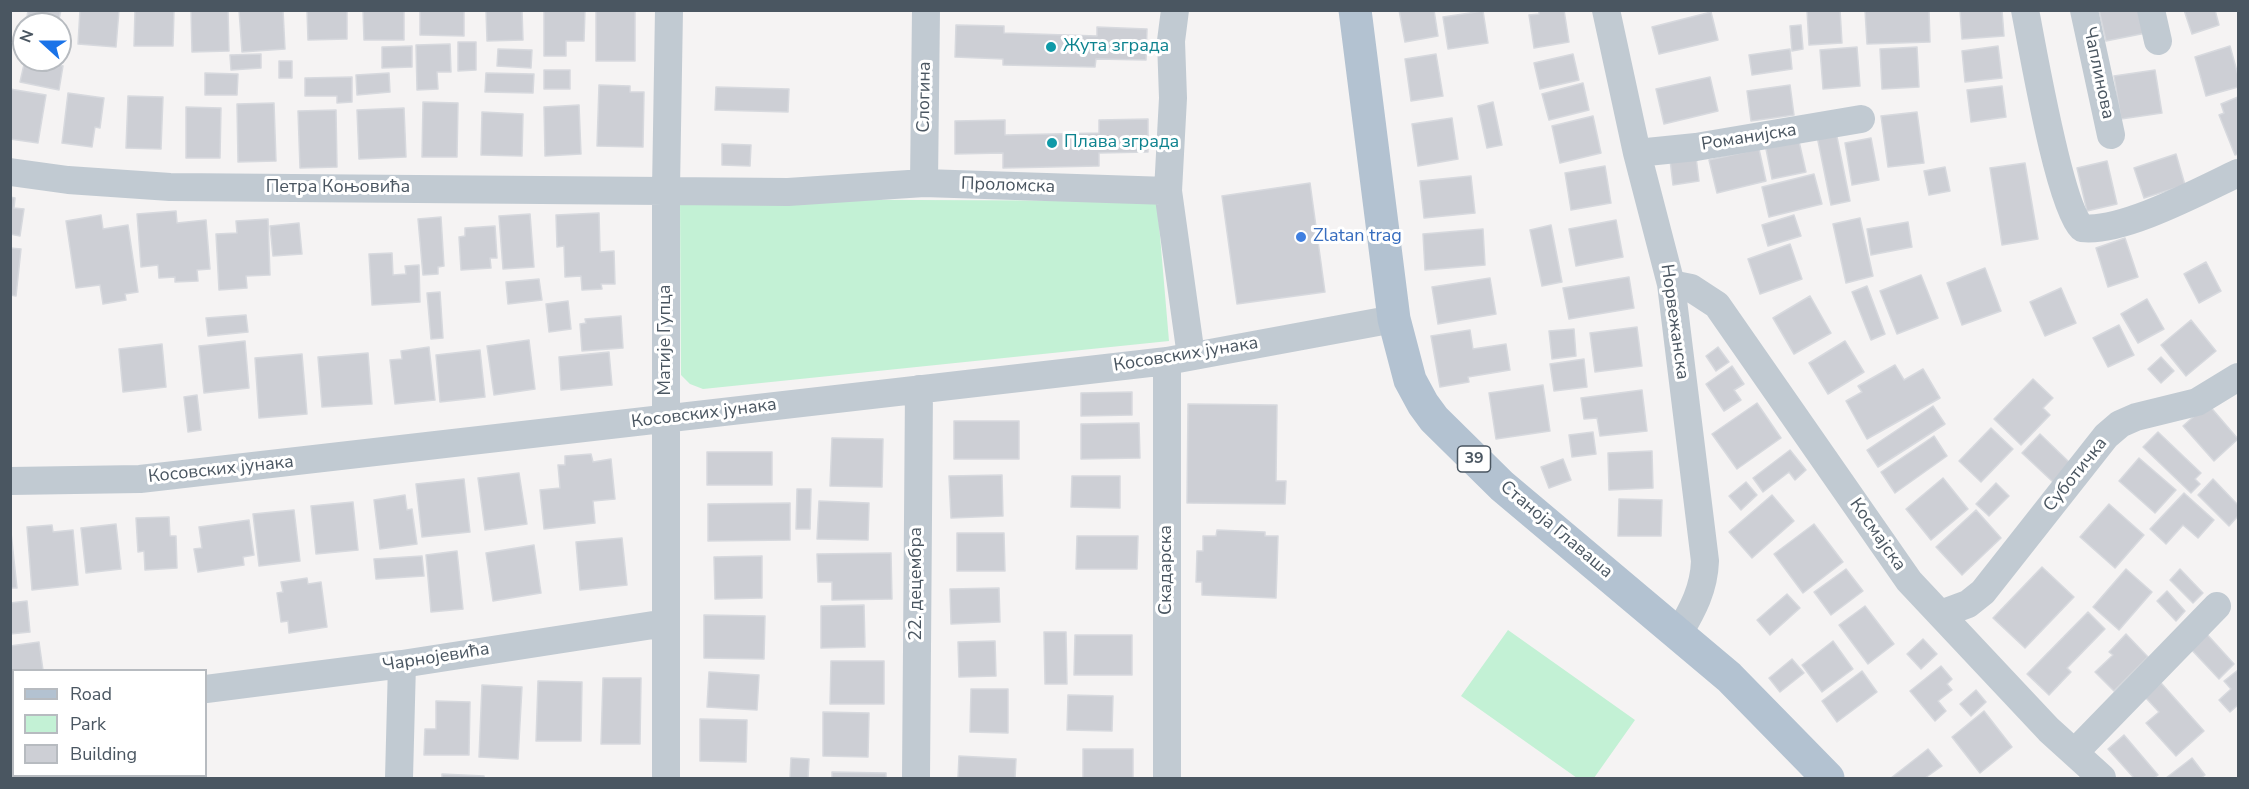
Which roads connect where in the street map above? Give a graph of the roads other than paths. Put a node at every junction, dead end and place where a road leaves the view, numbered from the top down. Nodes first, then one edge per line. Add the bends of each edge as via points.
1 (669, 10) edge
2 (926, 10) edge
3 (1175, 10) edge
4 (1355, 10) edge
5 (1606, 10) edge
6 (2025, 10) edge
7 (2084, 10) edge
8 (2151, 10) edge
9 (2158, 41) dead end
10 (1861, 119) dead end
11 (2111, 135) dead end
12 (1637, 153) junction
13 (10, 172) edge
14 (2238, 173) edge
15 (924, 183) junction
16 (666, 189) junction
17 (1168, 191) junction
18 (1671, 284) junction
19 (1394, 319) junction
20 (1179, 358) junction
21 (2238, 377) edge
22 (919, 389) junction
23 (667, 418) junction
24 (10, 481) edge
25 (2217, 606) dead end
26 (1941, 614) junction
27 (666, 622) junction
28 (1679, 633) junction
29 (402, 664) junction
30 (207, 689) edge
31 (2075, 752) junction
32 (399, 778) edge
33 (666, 778) edge
34 (916, 778) edge
35 (1167, 778) edge
36 (1828, 778) edge
37 (2102, 778) edge

1 - 16 street, Матије Гупца
2 - 15 street, Слогина
3 - 17 street
4 - 19 main road, Станоја Главаша / 39
5 - 12 street, Норвежанска
6 - 14 street via 2059,172 2075,222 2082,228 2108,228
7 - 11 street, Чаплинова
8 - 9 street
10 - 12 street, Романијска
12 - 18 street, Норвежанска
13 - 16 street, Петра Коњовића via 170,187
15 - 16 street, Проломска via 788,192
15 - 17 street, Проломска
16 - 23 street, Матије Гупца
17 - 20 street, Скадарска
18 - 26 street, Космајска via 1691,288 1717,305 1909,581
18 - 28 street, Норвежанска via 1705,561 1697,602
19 - 20 street, Косовских јунака
19 - 28 main road, Станоја Главаша / 39 via 1410,380 1434,419 1502,486
20 - 22 street, Косовских јунака
20 - 35 street, Скадарска
21 - 26 street, Суботичка via 2198,402 2120,424 2106,436 1983,592 1968,604
22 - 23 street, Косовских јунака
22 - 34 street, 22. децембра
23 - 24 street, Косовских јунака via 140,478
23 - 27 street, Матије Гупца
25 - 31 street
26 - 31 street, Космајска via 2049,730
27 - 29 street, Чарнојевића
27 - 33 street, Матије Гупца
28 - 36 main road, Станоја Главаша / 39 via 1729,677
29 - 30 street, Чарнојевића
29 - 32 street
31 - 37 street, Космајска

